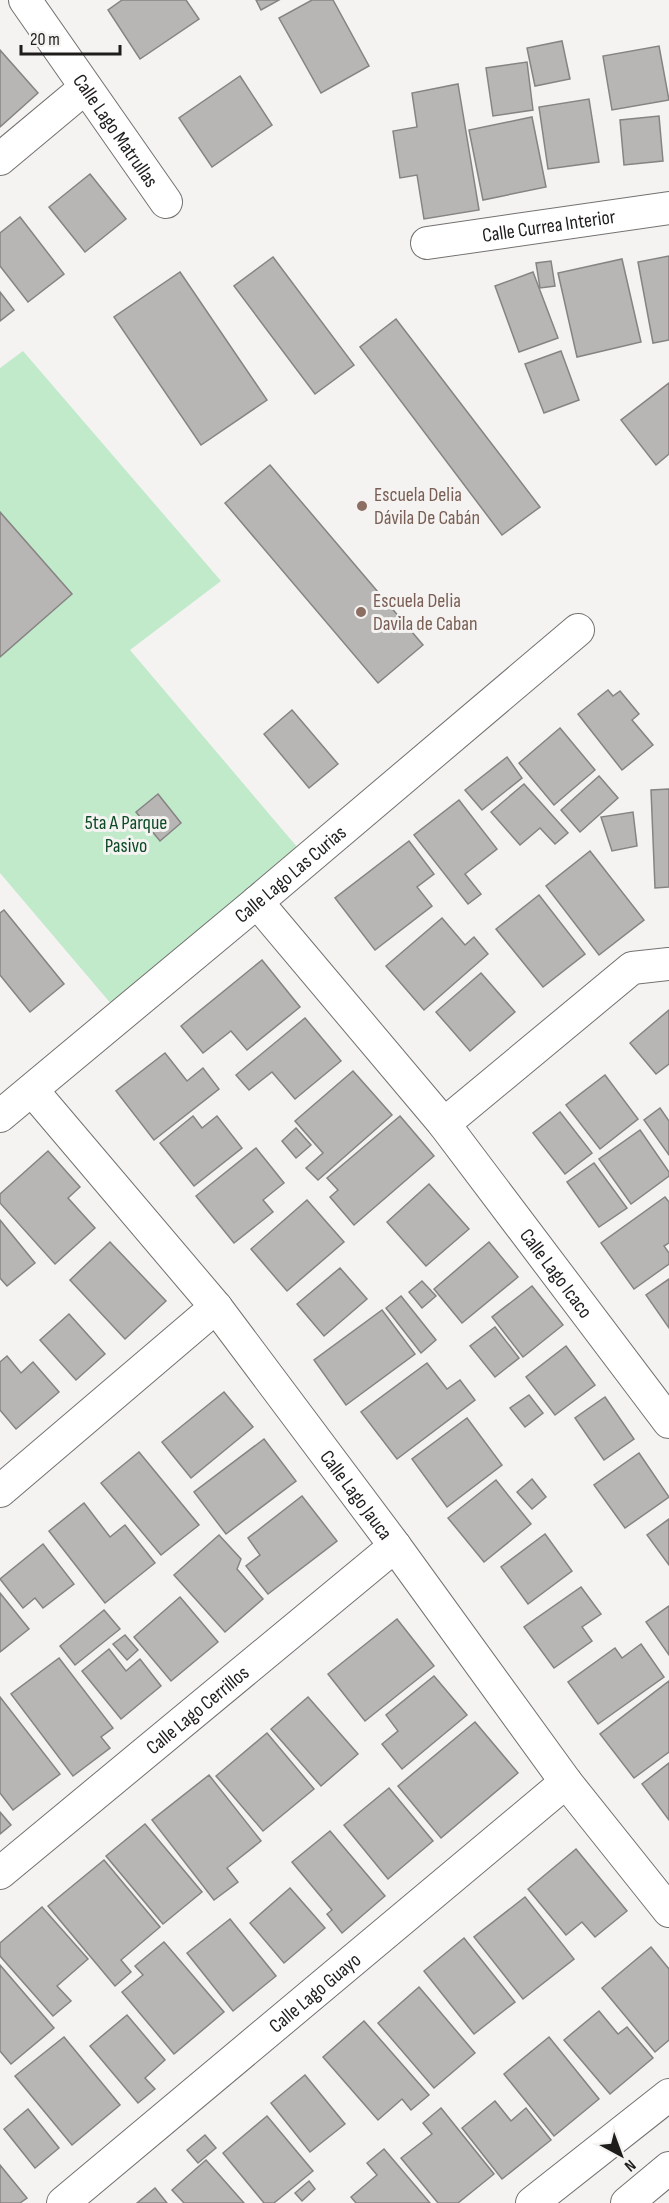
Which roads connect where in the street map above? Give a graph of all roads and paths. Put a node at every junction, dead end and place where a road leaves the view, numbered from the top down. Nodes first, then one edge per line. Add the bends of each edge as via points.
1 (25, 0) edge
2 (85, 88) junction
3 (0, 159) edge
4 (166, 202) dead end
5 (669, 208) edge
6 (428, 243) dead end
7 (578, 630) dead end
8 (257, 902) junction
9 (669, 963) edge
10 (32, 1090) junction
11 (0, 1116) edge
12 (444, 1124) junction
13 (216, 1307) junction
14 (669, 1422) edge
15 (0, 1491) edge
16 (395, 1546) junction
17 (566, 1782) junction
18 (0, 1873) edge
19 (669, 1911) edge
20 (669, 2095) edge
21 (669, 2168) edge
22 (63, 2203) edge
23 (532, 2203) edge
24 (627, 2203) edge

1 - 2 street, Calle Lago Matrullas
2 - 3 street
2 - 4 street, Calle Lago Matrullas
5 - 6 street, Calle Currea Interior
7 - 8 street, Calle Lago Las Curias
8 - 10 street, Calle Lago Las Curias
8 - 12 street, Calle Lago Icaco
9 - 12 street via 632,968
10 - 11 street, Calle Lago Las Curias
10 - 13 street, Calle Lago Jauca
12 - 14 street, Calle Lago Icaco
13 - 15 street
13 - 16 street, Calle Lago Jauca
16 - 17 street, Calle Lago Jauca
16 - 18 street, Calle Lago Cerrillos
17 - 19 street, Calle Lago Jauca
17 - 22 street, Calle Lago Guayo
20 - 23 street
21 - 24 street

